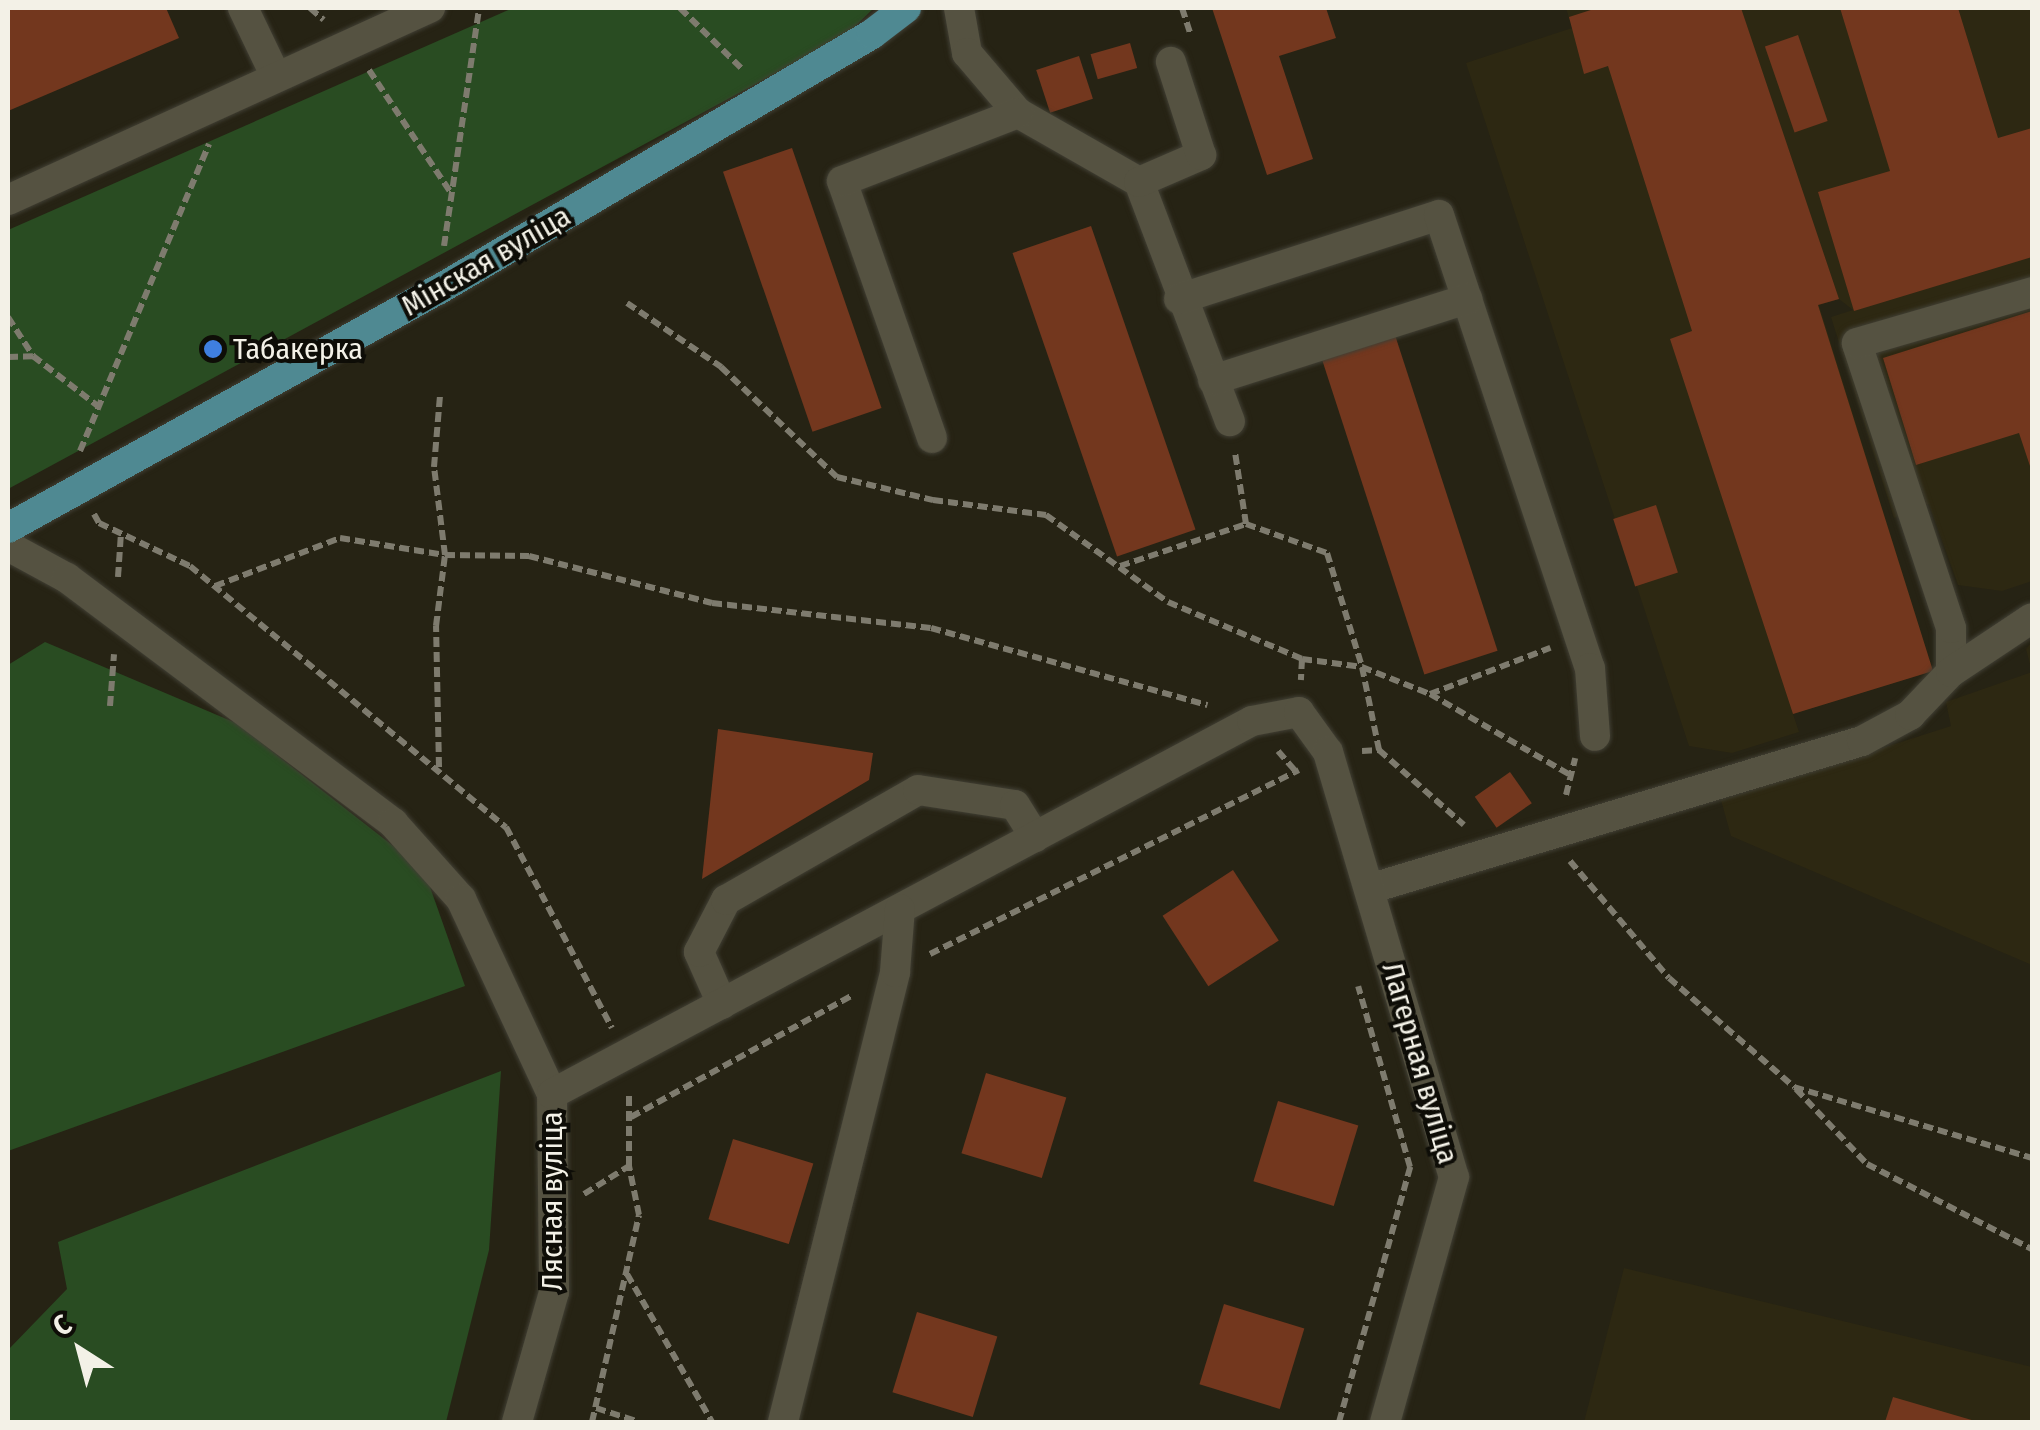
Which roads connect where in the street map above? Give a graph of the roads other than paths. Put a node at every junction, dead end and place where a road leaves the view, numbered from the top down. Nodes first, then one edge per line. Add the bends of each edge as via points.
1 (243, 8) edge
2 (430, 8) edge
3 (959, 8) edge
4 (905, 9) edge
5 (1171, 62) dead end
6 (276, 77) junction
7 (1018, 112) junction
8 (1139, 182) junction
9 (8, 200) edge
10 (2032, 292) edge
11 (1467, 299) junction
12 (1179, 300) junction
13 (1213, 380) junction
14 (1230, 421) road end
15 (932, 438) dead end
16 (8, 528) edge
17 (8, 546) edge
18 (2032, 618) edge
19 (1951, 672) junction
20 (1586, 738) road end
21 (1035, 837) junction
22 (1369, 889) junction
23 (900, 909) junction
24 (722, 1004) junction
25 (552, 1094) junction
26 (517, 1422) edge
27 (783, 1422) edge
28 (1385, 1422) edge

1 - 6 street
2 - 6 street
3 - 7 street via 967,52
4 - 16 main road, Мінская вуліца via 438,290
5 - 8 street via 1201,155
6 - 9 street
7 - 8 street
7 - 15 street via 842,181
8 - 12 street
10 - 19 street via 1857,343 1950,628
11 - 12 street via 1439,215
11 - 13 street
11 - 20 street via 1590,668
12 - 13 street
13 - 14 street
17 - 25 street via 67,578 393,823 462,899
18 - 19 street
19 - 22 street via 1910,714 1862,742
21 - 22 street, Лагерная вуліца via 1252,721 1299,712 1328,752
21 - 23 street
21 - 24 street via 1015,805 918,790 726,900 699,952
22 - 28 street, Лагерная вуліца via 1454,1177
23 - 24 street
23 - 27 street via 895,972
24 - 25 street
25 - 26 street, Лясная вуліца via 554,1292

